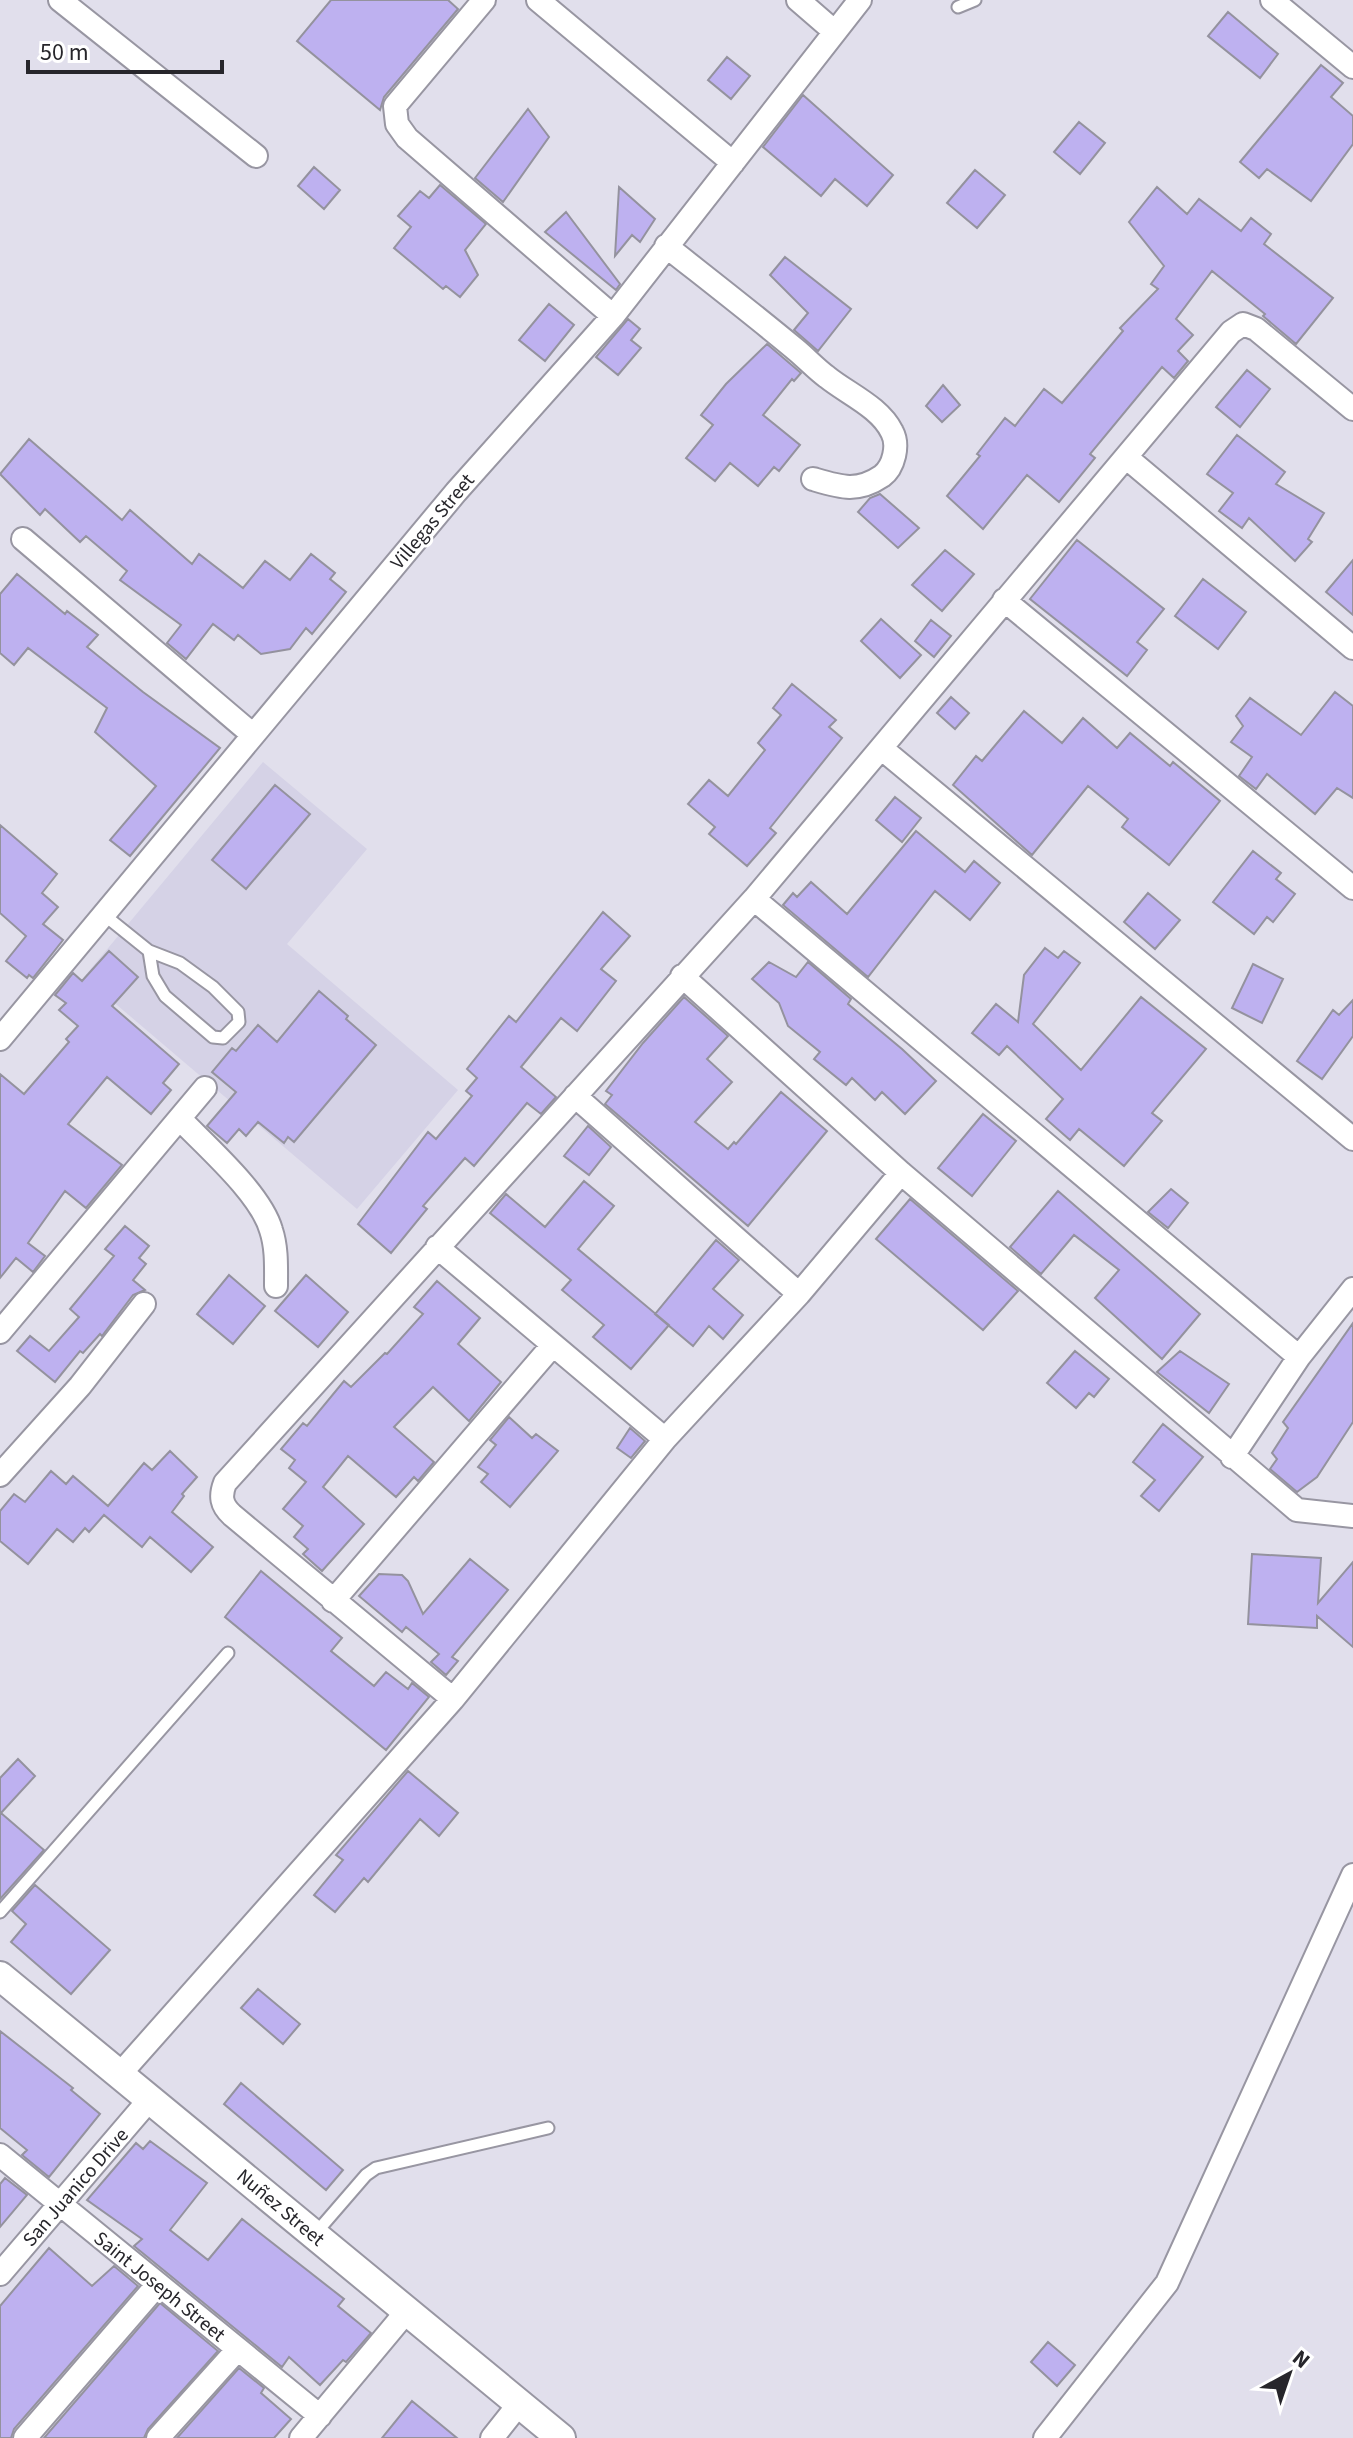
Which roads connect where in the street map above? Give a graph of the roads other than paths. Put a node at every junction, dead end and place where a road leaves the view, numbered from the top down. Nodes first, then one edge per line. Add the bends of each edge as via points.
1 (60, 0) edge
2 (484, 0) edge
3 (538, 0) edge
4 (798, 0) edge
5 (860, 0) edge
6 (975, 0) edge
7 (1272, 0) edge
8 (958, 7) dead end
9 (835, 32) junction
10 (1353, 67) edge
11 (256, 156) dead end
12 (733, 163) junction
13 (666, 246) junction
14 (613, 316) junction
15 (1353, 409) edge
16 (1127, 458) junction
17 (813, 479) dead end
18 (23, 539) dead end
19 (1004, 600) junction
20 (1353, 648) edge
21 (253, 735) junction
22 (881, 748) junction
23 (1353, 888) edge
24 (754, 899) junction
25 (103, 914) junction
26 (149, 951) junction
27 (682, 976) junction
28 (0, 1039) edge
29 (205, 1088) dead end
30 (575, 1096) junction
31 (180, 1119) junction
32 (1353, 1139) edge
33 (901, 1173) junction
34 (437, 1247) junction
35 (276, 1286) dead end
36 (1353, 1289) edge
37 (799, 1294) junction
38 (144, 1304) dead end
39 (0, 1332) edge
40 (552, 1346) junction
41 (1299, 1357) junction
42 (665, 1439) junction
43 (1232, 1457) junction
44 (0, 1475) edge
45 (1353, 1516) edge
46 (333, 1601) junction
47 (228, 1653) dead end
48 (453, 1699) junction
49 (1353, 1875) edge
50 (0, 1912) edge
51 (0, 1976) edge
52 (120, 2074) junction
53 (150, 2099) junction
54 (548, 2128) dead end
55 (0, 2155) edge
56 (60, 2204) junction
57 (314, 2235) junction
58 (0, 2274) edge
59 (158, 2284) junction
60 (407, 2311) junction
61 (238, 2349) junction
62 (519, 2404) junction
63 (320, 2416) junction
64 (25, 2438) edge
65 (158, 2438) edge
66 (301, 2438) edge
67 (492, 2438) edge
68 (561, 2438) edge
69 (1045, 2438) edge

1 - 11 street
2 - 14 street via 395,106 397,124
3 - 12 street
4 - 9 street
5 - 9 street, Villegas Street
6 - 8 lane
7 - 10 street
9 - 12 street, Villegas Street
12 - 13 street, Villegas Street
13 - 14 street, Villegas Street
13 - 17 street via 872,410 893,433 894,456 888,471 876,480 860,488
14 - 21 street, Villegas Street via 456,492
15 - 16 street via 1243,324
16 - 19 street
16 - 20 street
18 - 21 street
19 - 22 street
19 - 23 street
21 - 25 street, Villegas Street
22 - 24 street
22 - 32 street
24 - 27 street
24 - 41 street
25 - 26 lane
25 - 28 street, Villegas Street
26 - 26 lane via 153,976 165,996 213,1037 231,1032 239,1022 238,1012 213,987 180,963
27 - 30 street
27 - 33 street
29 - 31 street
30 - 34 street
30 - 37 street
31 - 35 street via 261,1209 276,1247
31 - 39 street
33 - 37 street
33 - 43 street
34 - 40 street
34 - 46 street via 221,1492 224,1508
36 - 41 street
37 - 42 street
38 - 44 street
40 - 42 street
40 - 46 street
41 - 43 street
42 - 48 street
43 - 45 street via 1297,1510
46 - 48 street
47 - 50 lane
48 - 52 street
49 - 69 street via 1167,2283
51 - 52 street, Nuñez Street
52 - 53 street, Nuñez Street
53 - 56 street, San Juanico Drive
53 - 57 street, Nuñez Street
54 - 57 lane via 376,2168
55 - 56 street, Saint Joseph Street
56 - 58 street, San Juanico Drive
56 - 59 street, Saint Joseph Street
57 - 60 street, Nuñez Street
59 - 61 street, Saint Joseph Street
59 - 64 street
60 - 62 street, Nuñez Street
60 - 63 street
61 - 63 street, Saint Joseph Street
61 - 65 street
62 - 67 street
62 - 68 street, Nuñez Street
63 - 66 street

